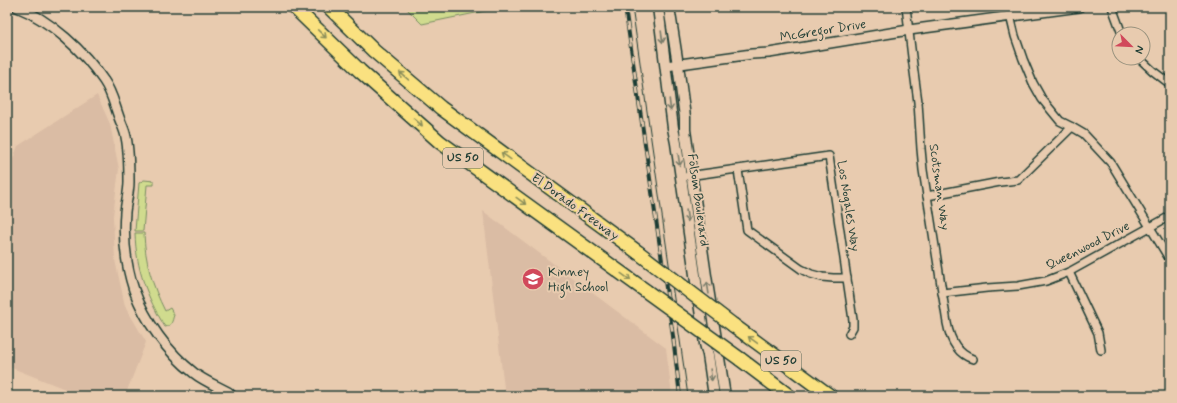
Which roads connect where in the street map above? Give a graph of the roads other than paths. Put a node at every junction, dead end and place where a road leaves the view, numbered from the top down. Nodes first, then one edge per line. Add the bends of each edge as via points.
1 (17, 7) edge
2 (294, 7) edge
3 (329, 7) edge
4 (658, 7) edge
5 (669, 7) edge
6 (906, 7) edge
7 (1008, 7) edge
8 (1079, 7) edge
9 (1112, 7) edge
10 (1010, 16) junction
11 (1119, 26) edge
12 (909, 30) junction
13 (678, 65) junction
14 (666, 66) junction
15 (1148, 66) edge
16 (1170, 84) edge
17 (1072, 127) junction
18 (738, 170) junction
19 (687, 176) junction
20 (927, 196) junction
21 (1170, 216) edge
22 (1151, 226) junction
23 (1170, 260) edge
24 (1068, 272) junction
25 (847, 278) junction
26 (942, 293) junction
27 (849, 334) dead end
28 (1101, 350) dead end
29 (973, 359) dead end
30 (232, 396) edge
31 (714, 396) edge
32 (725, 396) edge
33 (789, 396) edge
34 (830, 396) edge

1 - 30 street via 39,18 73,44 104,81 126,137 129,185 124,236 134,291 158,336 176,357 194,373
2 -> 33 highway, El Dorado Freeway / US 50, bridge via 360,71 440,142
34 -> 3 highway, El Dorado Freeway / US 50, bridge via 441,108 374,51
4 -> 14 main road, Folsom Boulevard
5 - 13 main road, Folsom Boulevard
6 - 12 street, Scotsman Way
7 - 10 street
8 - 10 street, McGregor Drive
9 - 11 street
10 - 12 street, McGregor Drive
10 - 17 street via 1033,83 1060,121
12 - 13 street, McGregor Drive
12 - 20 street, Scotsman Way
13 - 14 street, McGregor Drive
13 - 19 main road, Folsom Boulevard via 685,117
14 -> 19 main road, Folsom Boulevard via 673,128
15 - 16 street
17 - 20 street via 1018,180
17 - 22 street via 1084,134 1112,163
18 - 19 street, Los Nogales Way
18 - 25 street via 747,230 811,274
18 - 25 street, Los Nogales Way via 829,156
19 -> 31 main road, Folsom Boulevard via 693,266
32 -> 19 main road, Folsom Boulevard
20 - 26 street, Scotsman Way
21 - 22 street, Queenwood Drive
22 - 23 street
22 - 24 street, Queenwood Drive
24 - 26 street, Queenwood Drive via 1046,281 1018,286
24 - 28 street via 1098,332
25 - 27 street, Los Nogales Way via 853,320
26 - 29 street, Scotsman Way via 952,339 962,354

